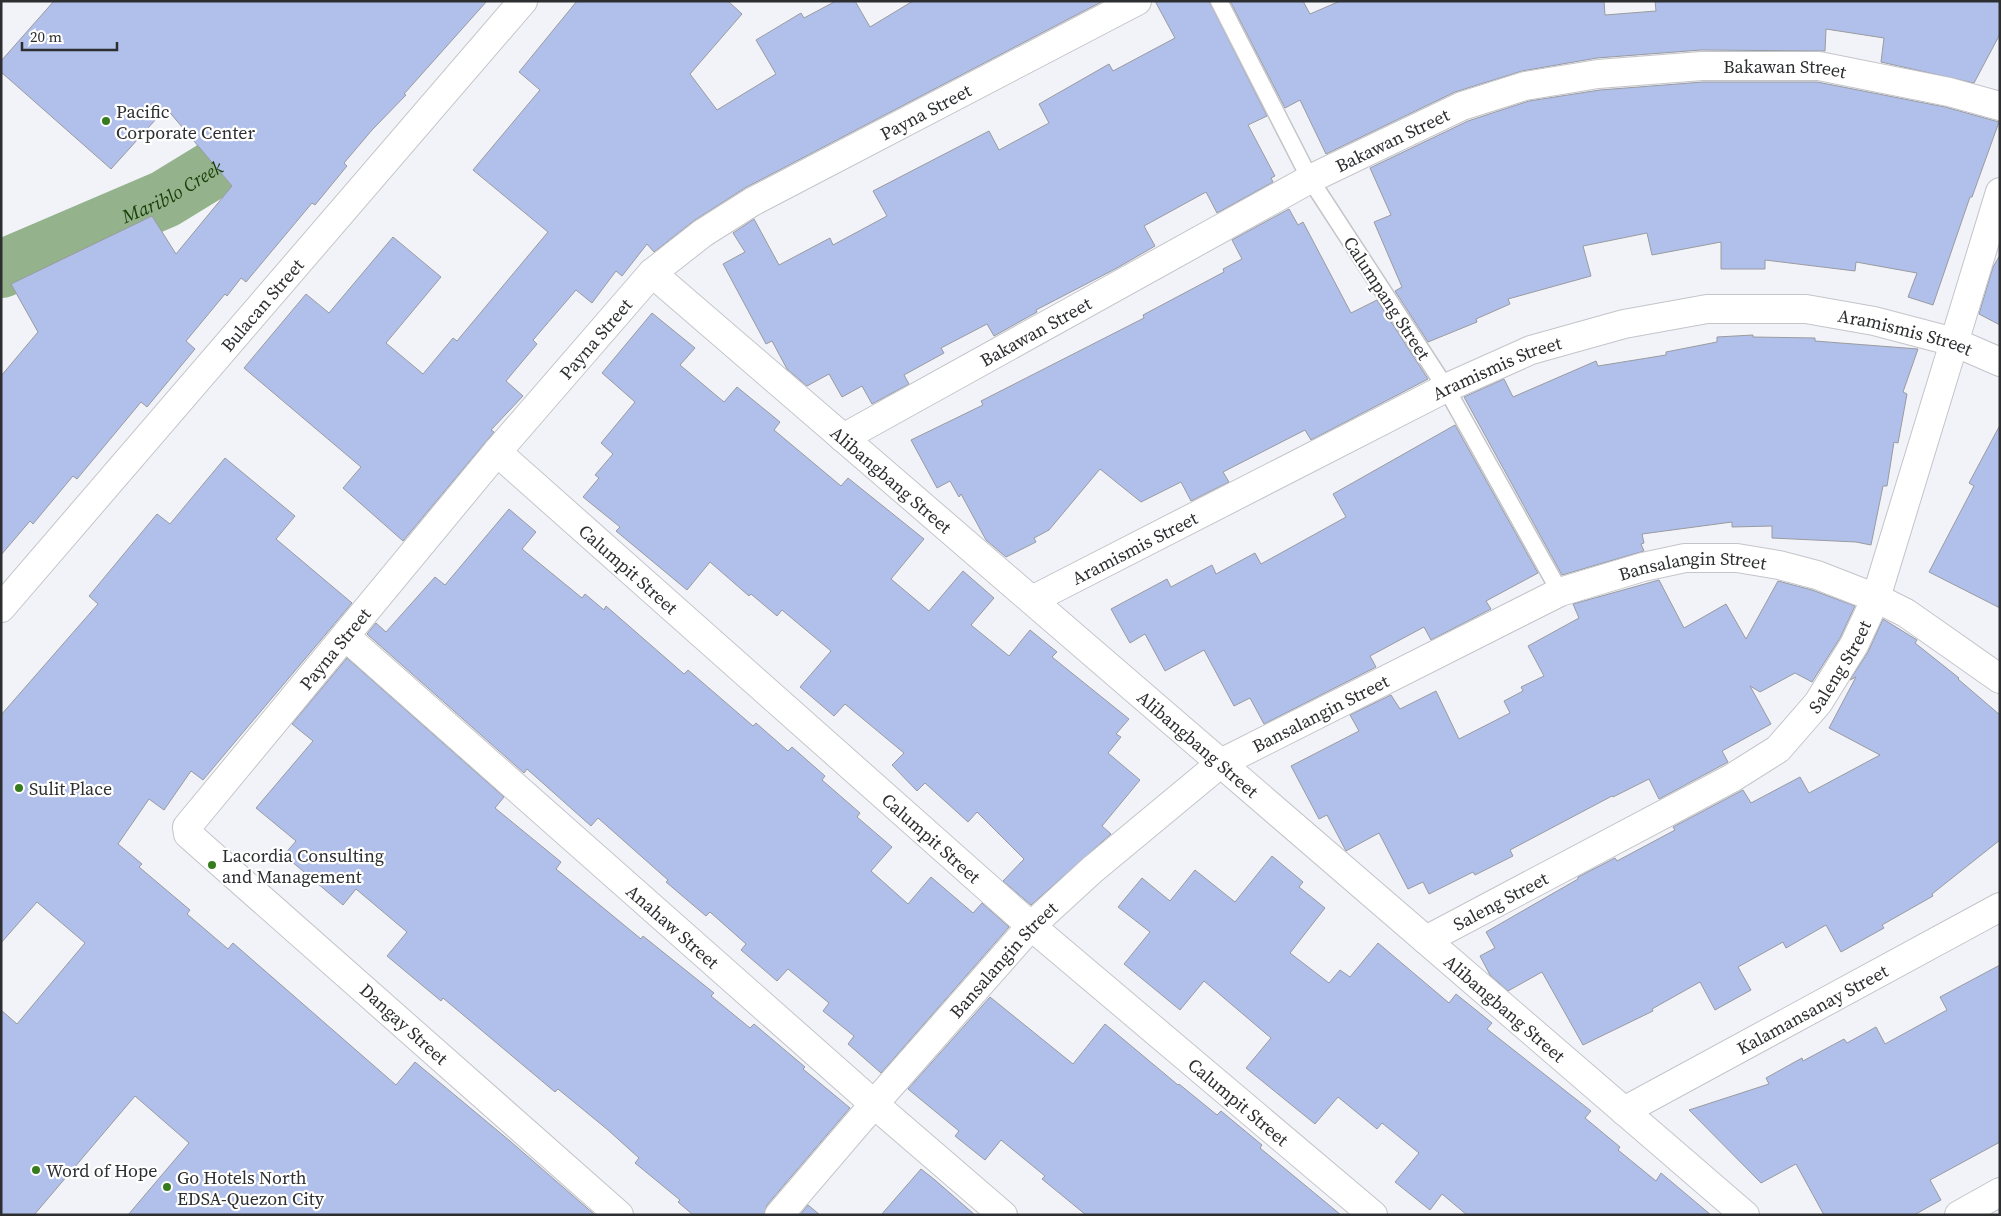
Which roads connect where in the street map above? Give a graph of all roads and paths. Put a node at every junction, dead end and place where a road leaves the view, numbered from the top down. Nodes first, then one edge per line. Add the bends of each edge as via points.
1 (524, 1) edge
2 (1137, 1) edge
3 (1220, 1) edge
4 (2000, 106) edge
5 (1310, 179) junction
6 (2000, 192) edge
7 (652, 273) junction
8 (1954, 342) junction
9 (2000, 362) edge
10 (1446, 388) junction
11 (843, 438) junction
12 (498, 452) junction
13 (1560, 592) junction
14 (1876, 598) junction
15 (1032, 600) junction
16 (1, 608) edge
17 (345, 636) junction
18 (2000, 679) edge
19 (1221, 763) junction
20 (188, 834) joint
21 (2000, 907) edge
22 (1031, 926) junction
23 (1426, 940) junction
24 (874, 1104) junction
25 (1624, 1111) junction
26 (2000, 1192) edge
27 (619, 1215) edge
28 (779, 1215) edge
29 (1003, 1215) edge
30 (1373, 1215) edge
31 (1745, 1215) edge
32 (1959, 1215) edge

1 - 16 street, Bulacan Street
2 - 7 street, Payna Street via 752,202 703,233
3 - 5 lane, Calumpang Street
4 - 5 street, Bakawan Street via 1819,66 1702,66 1598,74 1525,86 1462,106
5 - 10 lane, Calumpang Street
5 - 11 street, Bakawan Street
6 - 8 street, Saleng Street
7 - 11 street, Alibangbang Street
7 - 12 street, Payna Street
8 - 9 street, Aramismis Street
8 - 10 street, Aramismis Street via 1806,309 1707,309 1624,324 1531,350
8 - 14 street, Saleng Street
10 - 13 lane, Calumpang Street
10 - 15 street, Aramismis Street
11 - 15 street, Alibangbang Street
12 - 17 street, Payna Street
12 - 22 street, Calumpit Street
13 - 14 street, Bansalangin Street via 1685,558 1737,558 1817,575
13 - 19 street, Bansalangin Street
14 - 18 street, Bansalangin Street via 1906,613
14 - 23 street, Saleng Street via 1854,645 1818,703 1778,749 1732,778
15 - 19 street, Alibangbang Street
17 - 20 street, Payna Street via 191,821 187,827
17 - 24 street, Anahaw Street
19 - 22 street, Bansalangin Street via 1092,870
19 - 23 street, Alibangbang Street
20 - 27 street, Dangay Street
21 - 25 street, Kalamansanay Street
22 - 24 street, Bansalangin Street
22 - 30 street, Calumpit Street
23 - 25 street, Alibangbang Street
24 - 28 street, Bansalangin Street
24 - 29 street, Anahaw Street
25 - 31 street, Alibangbang Street
26 - 32 street

